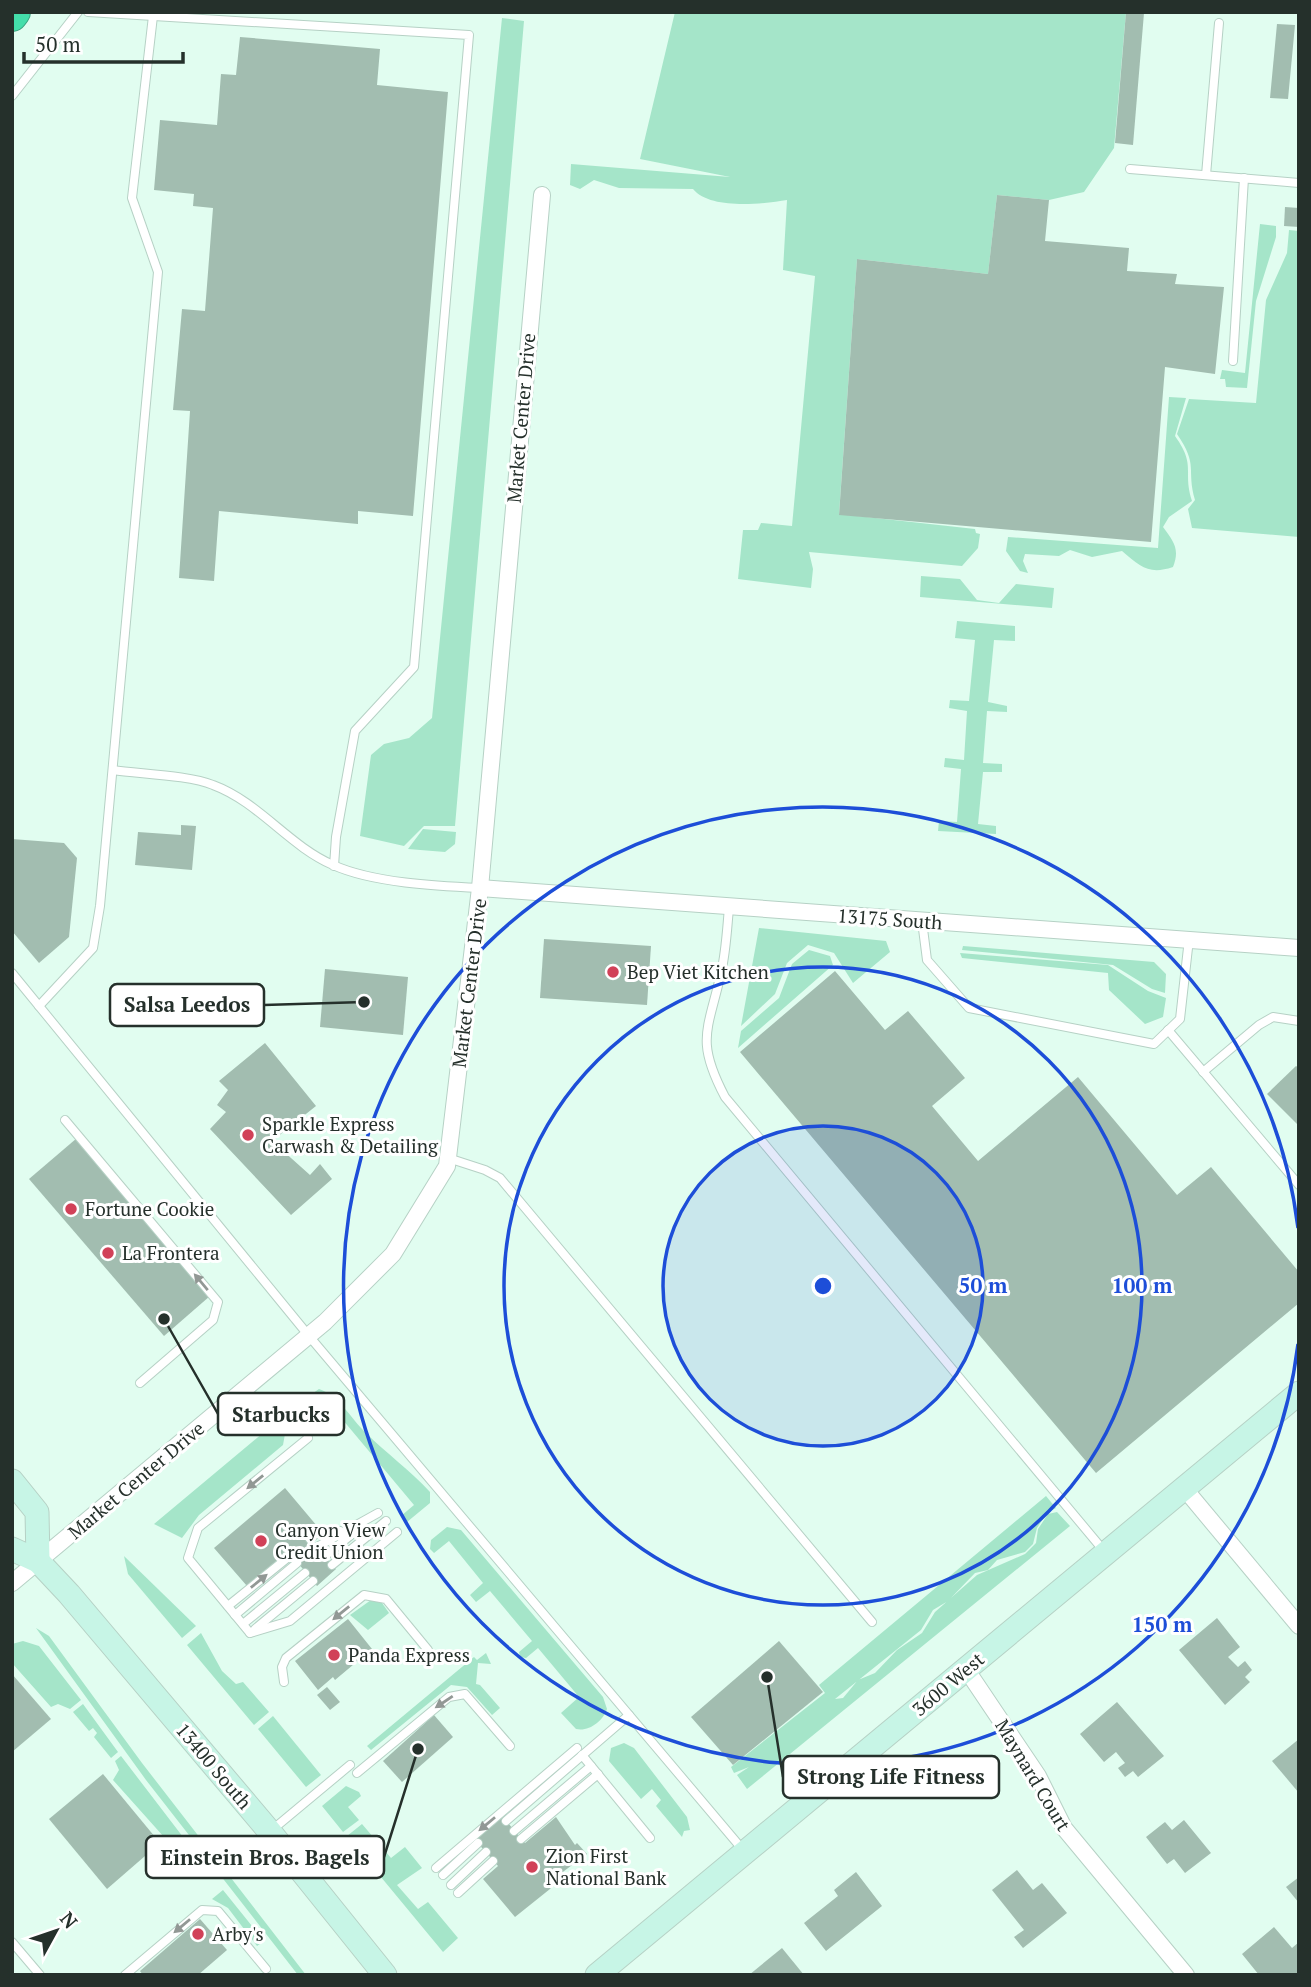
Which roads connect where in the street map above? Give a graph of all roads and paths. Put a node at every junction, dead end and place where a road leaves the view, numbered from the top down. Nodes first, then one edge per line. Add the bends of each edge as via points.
1 (78, 12) edge
2 (88, 12) edge
3 (153, 16) junction
4 (1219, 23) dead end
5 (12, 96) edge
6 (1130, 169) dead end
7 (1206, 175) junction
8 (1244, 178) junction
9 (1299, 183) edge
10 (542, 195) dead end
11 (1233, 361) dead end
12 (113, 770) junction
13 (334, 866) junction
14 (480, 888) junction
15 (729, 908) junction
16 (922, 921) junction
17 (1189, 939) junction
18 (1299, 948) edge
19 (12, 973) edge
20 (40, 1006) junction
21 (1299, 1020) edge
22 (1168, 1030) junction
23 (1203, 1072) junction
24 (65, 1120) dead end
25 (448, 1158) junction
26 (1299, 1185) edge
27 (309, 1336) junction
28 (140, 1383) dead end
29 (1299, 1394) edge
30 (308, 1438) dead end
31 (12, 1482) edge
32 (1184, 1488) junction
33 (386, 1521) dead end
34 (344, 1531) junction
35 (397, 1532) dead end
36 (310, 1539) dead end
37 (317, 1547) dead end
38 (12, 1549) edge
39 (1106, 1553) junction
40 (291, 1555) dead end
41 (325, 1556) dead end
42 (38, 1561) junction
43 (297, 1563) dead end
44 (332, 1565) dead end
45 (305, 1573) dead end
46 (313, 1581) dead end
47 (12, 1583) edge
48 (228, 1606) junction
49 (235, 1615) junction
50 (872, 1622) dead end
51 (243, 1625) junction
52 (1299, 1626) edge
53 (250, 1633) junction
54 (428, 1650) dead end
55 (966, 1669) junction
56 (284, 1682) dead end
57 (629, 1715) junction
58 (510, 1746) dead end
59 (579, 1751) junction
60 (350, 1765) dead end
61 (591, 1766) junction
62 (358, 1773) dead end
63 (598, 1774) junction
64 (506, 1821) dead end
65 (514, 1831) dead end
66 (270, 1832) junction
67 (650, 1838) dead end
68 (521, 1839) dead end
69 (478, 1843) dead end
70 (745, 1852) junction
71 (486, 1853) dead end
72 (494, 1861) dead end
73 (451, 1885) dead end
74 (458, 1893) dead end
75 (12, 1942) edge
76 (266, 1969) dead end
77 (40, 1975) edge
78 (125, 1975) edge
79 (385, 1975) edge
80 (597, 1975) edge
81 (1186, 1975) edge

1 - 5 lane
2 - 3 lane
3 - 12 lane via 132,198 158,272
3 - 13 lane via 469,35 414,667 355,731
4 - 7 lane
6 - 7 lane
7 - 8 lane
8 - 9 lane
8 - 11 lane
10 - 14 street, Market Center Drive
12 - 13 lane via 213,785
12 - 20 lane via 93,948
13 - 14 lane via 410,884
14 - 15 street, 13175 South
14 - 25 street, Market Center Drive
15 - 16 street, 13175 South
15 - 39 lane via 722,971 705,1039 710,1069 725,1097
16 - 17 street, 13175 South
16 - 22 lane via 927,960 969,1008 1154,1044
17 - 18 street, 13175 South
17 - 22 lane via 1180,1019
19 - 20 lane
20 - 27 lane
21 - 23 lane via 1273,1017
22 - 23 lane
23 - 26 lane
28 -> 24 lane via 213,1320 218,1302
25 - 27 street, Market Center Drive via 393,1254
25 - 50 lane via 500,1178
27 - 42 street, Market Center Drive
27 - 57 lane
29 - 32 main road, 3600 West
30 -> 48 lane via 198,1528 188,1558
31 - 42 main road via 37,1512
32 - 39 main road, 3600 West
32 - 52 street
33 - 44 lane
34 - 36 lane via 315,1534
34 - 37 lane
34 - 41 lane via 378,1513
35 - 53 lane via 289,1621
38 - 42 main road, 13400 South
39 - 55 main road, 3600 West
48 -> 40 lane
42 - 47 street, Market Center Drive
42 - 66 main road, 13400 South
43 - 49 lane
45 - 51 lane
46 - 53 lane
48 - 49 lane
49 - 51 lane
51 - 53 lane
54 -> 56 lane via 386,1599 364,1595 286,1658
55 - 70 main road, 3600 West
55 - 81 street, Maynard Court via 1038,1776 1063,1828
57 - 59 lane
57 - 70 lane
58 -> 62 lane via 465,1694 449,1696
59 - 61 lane
59 - 64 lane
59 -> 69 lane via 440,1871
60 - 66 lane
61 - 63 lane
61 - 65 lane
63 - 67 lane
63 - 68 lane
66 - 79 main road, 13400 South
70 - 80 main road, 3600 West
71 - 73 lane
72 - 74 lane
75 - 77 lane
76 -> 78 lane via 218,1910 202,1910

